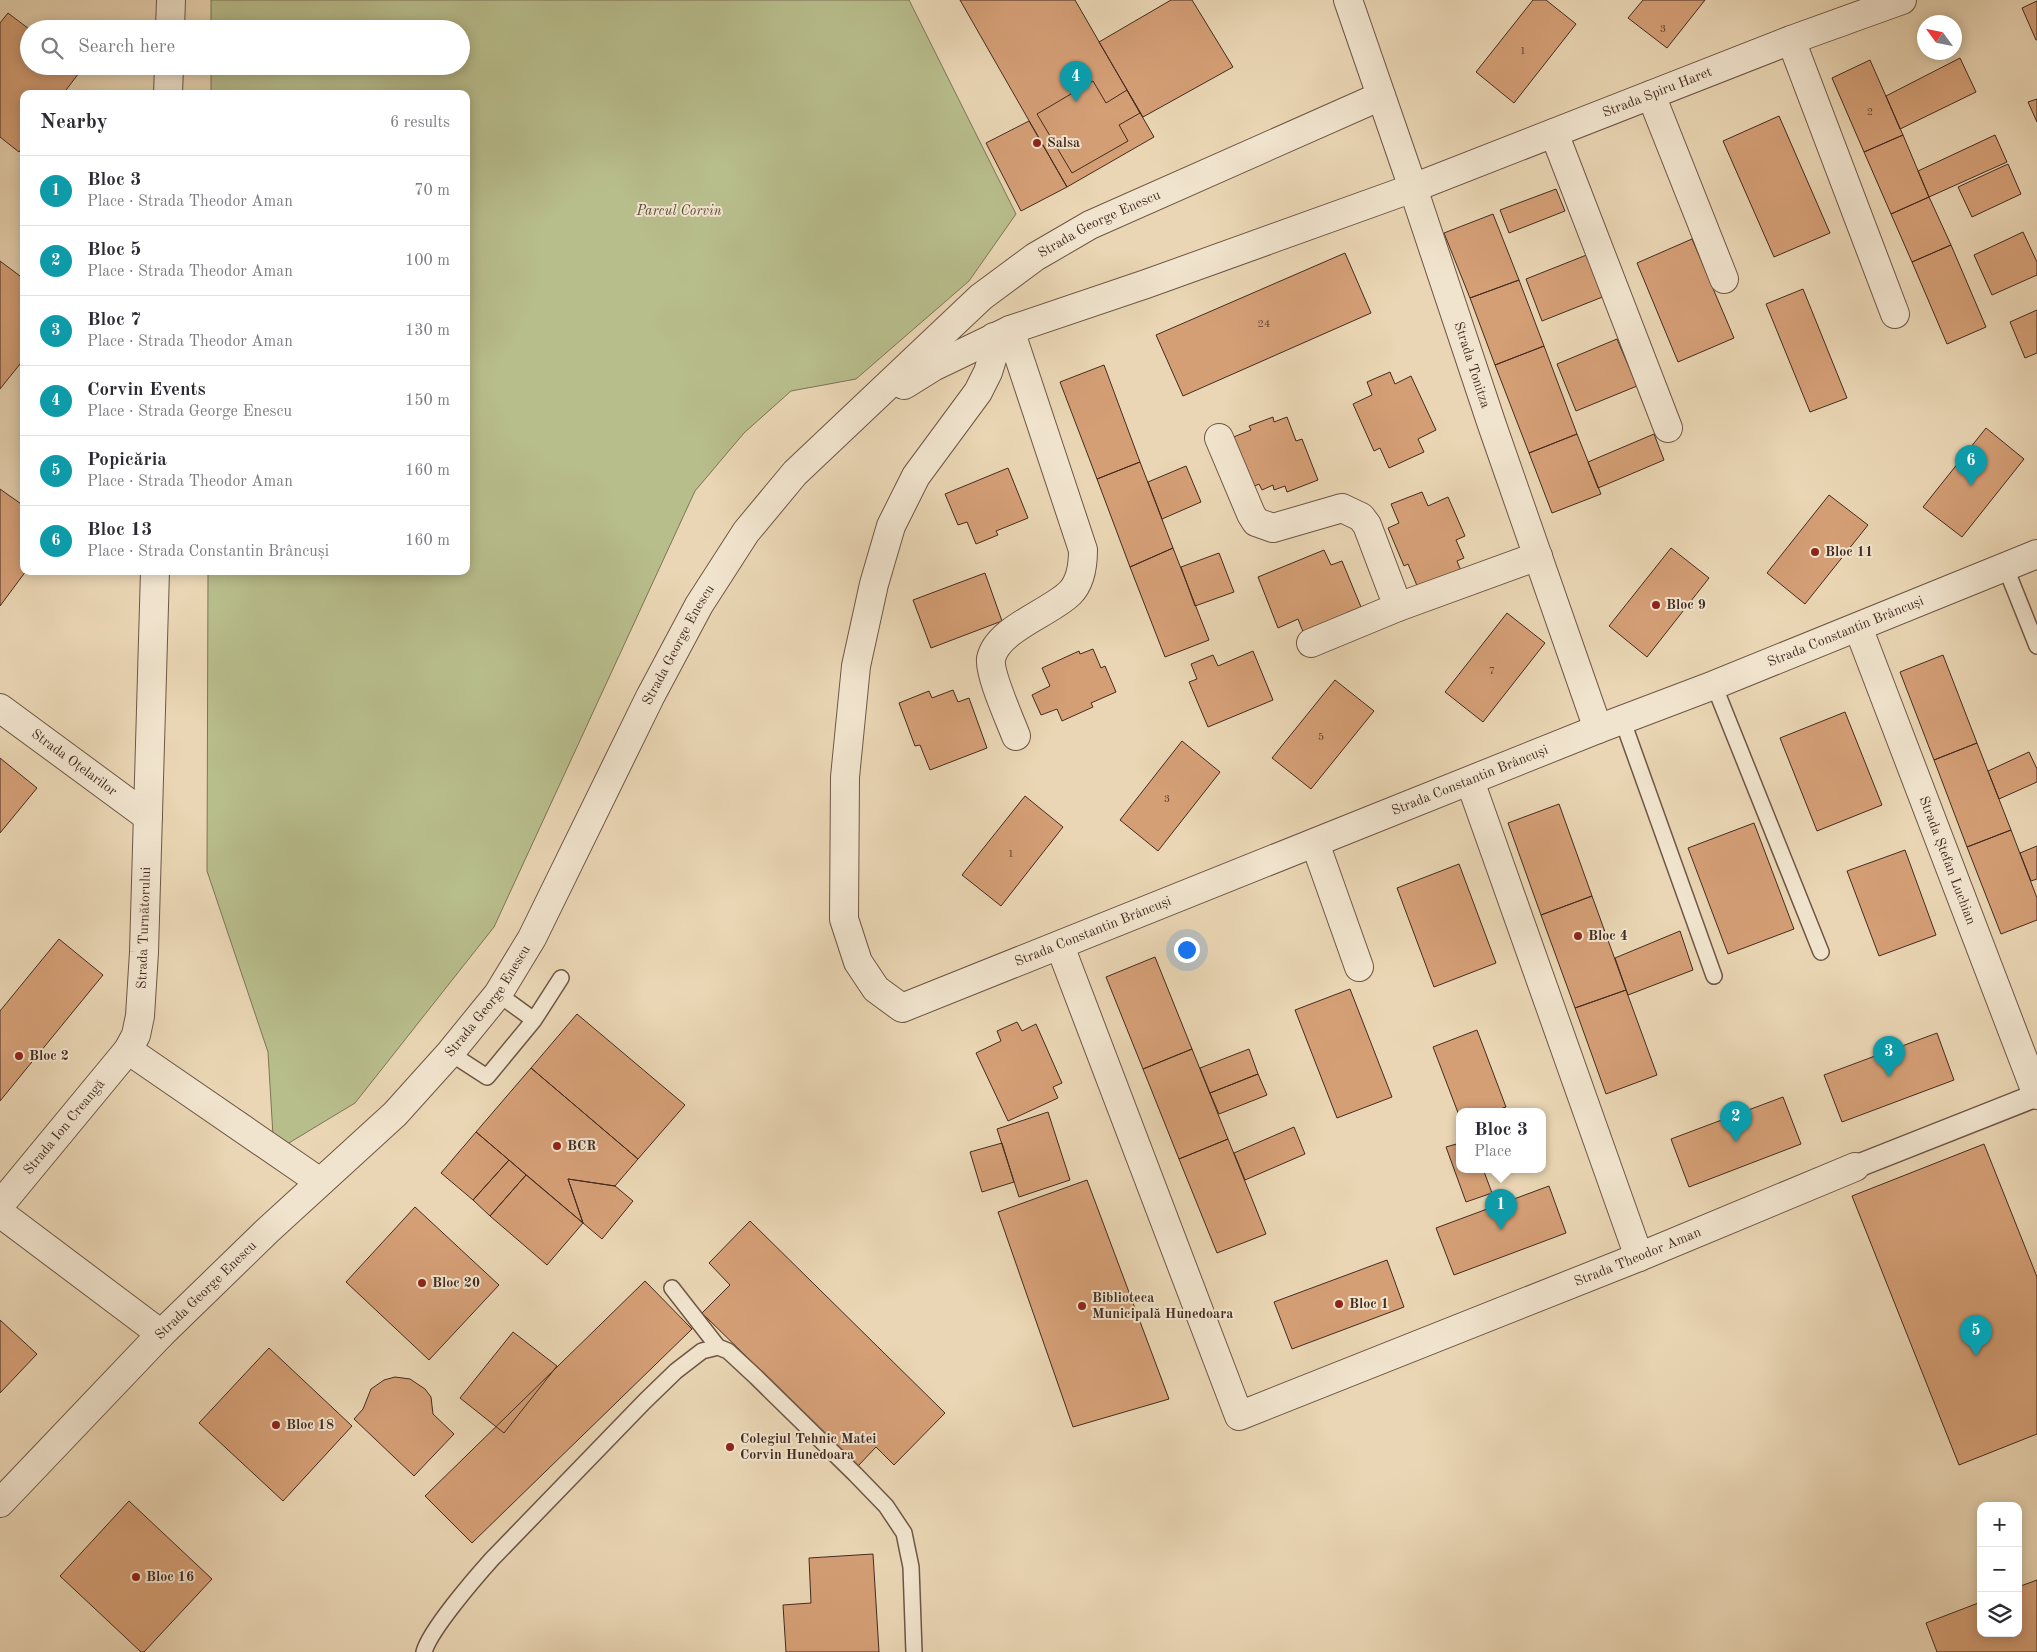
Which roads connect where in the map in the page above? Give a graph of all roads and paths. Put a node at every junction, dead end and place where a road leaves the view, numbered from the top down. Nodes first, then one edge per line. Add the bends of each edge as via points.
1 (171, 0) edge
2 (1348, 0) edge
3 (1902, 0) edge
4 (170, 20) edge
5 (1790, 40) junction
6 (169, 75) edge
7 (168, 90) edge
8 (1651, 94) junction
9 (1380, 96) junction
10 (1554, 133) junction
11 (1413, 188) junction
12 (1724, 279) dead end
13 (1895, 314) dead end
14 (1002, 334) junction
15 (858, 413) junction
16 (1668, 428) dead end
17 (1219, 438) dead end
18 (2037, 554) edge
19 (1538, 556) junction
20 (2004, 566) junction
21 (155, 575) edge
22 (1398, 607) junction
23 (1858, 627) junction
24 (1311, 643) dead end
25 (2037, 646) edge
26 (1714, 685) junction
27 (0, 708) edge
28 (1610, 724) junction
29 (1016, 736) dead end
30 (1470, 781) junction
31 (148, 817) junction
32 (1315, 843) junction
33 (1060, 946) junction
34 (1821, 952) dead end
35 (1359, 967) dead end
36 (1714, 976) dead end
37 (562, 978) dead end
38 (498, 994) junction
39 (534, 1020) junction
40 (128, 1050) junction
41 (450, 1053) junction
42 (2037, 1095) edge
43 (1855, 1167) joint
44 (320, 1182) junction
45 (0, 1205) edge
46 (0, 1213) edge
47 (1639, 1256) junction
48 (672, 1288) dead end
49 (162, 1334) junction
50 (718, 1347) junction
51 (0, 1503) edge
52 (424, 1652) edge
53 (914, 1652) edge

1 - 4 street
2 - 9 street, Strada Tonitza
3 - 5 street, Strada Spiru Haret
5 - 8 street, Strada Spiru Haret
5 - 13 street
6 - 7 street
8 - 10 street, Strada Spiru Haret
8 - 12 street
9 - 11 street, Strada Tonitza
9 - 15 street, Strada George Enescu via 1090,225 1035,257 981,297
10 - 11 street, Strada Spiru Haret
10 - 16 street
11 - 14 street, Strada George Enescu
11 - 19 street, Strada Tonitza
14 - 15 street, Strada George Enescu via 933,367
14 - 29 street via 1083,550 1081,572 1070,593 1005,637 992,659 994,678
14 - 33 street, Strada Constantin Brâncuși via 978,392 916,476 891,526 874,584 856,666 845,777 844,919 858,962 876,989 902,1008
15 - 38 street, Strada George Enescu via 795,473 746,532 699,605 532,938
17 - 22 street via 1256,522 1273,528 1342,508 1361,517 1367,525
18 - 20 street, Strada Constantin Brâncuși
19 - 22 street
19 - 28 street, Strada Tonitza
20 - 23 street, Strada Constantin Brâncuși
20 - 25 lane
21 - 31 street, Strada Turnătorului
22 - 24 street
23 - 26 street, Strada Constantin Brâncuși
23 - 42 street, Strada Ștefan Luchian
26 - 28 street, Strada Constantin Brâncuși
26 - 34 lane
27 - 31 street, Strada Oțelarilor
28 - 30 street, Strada Constantin Brâncuși
28 - 36 lane
30 - 32 street, Strada Constantin Brâncuși
30 - 47 street
31 - 40 street, Strada Turnătorului via 140,1016 136,1036
32 - 33 street, Strada Constantin Brâncuși
32 - 35 street
33 - 47 street, Strada Theodor Aman via 1239,1416
37 - 39 lane
38 - 39 lane
38 - 41 street, Strada George Enescu
39 - 41 lane via 487,1077
40 - 44 street
40 - 45 street, Strada Ion Creangă
41 - 44 street, Strada George Enescu via 395,1114
42 - 43 street, Strada Theodor Aman
43 - 47 street, Strada Theodor Aman
44 - 49 street, Strada George Enescu
46 - 49 street
48 - 50 lane
49 - 51 street, Strada George Enescu
50 - 52 lane via 702,1351 644,1401 475,1578
50 - 53 lane via 728,1351 855,1474 886,1506 904,1533 911,1567

